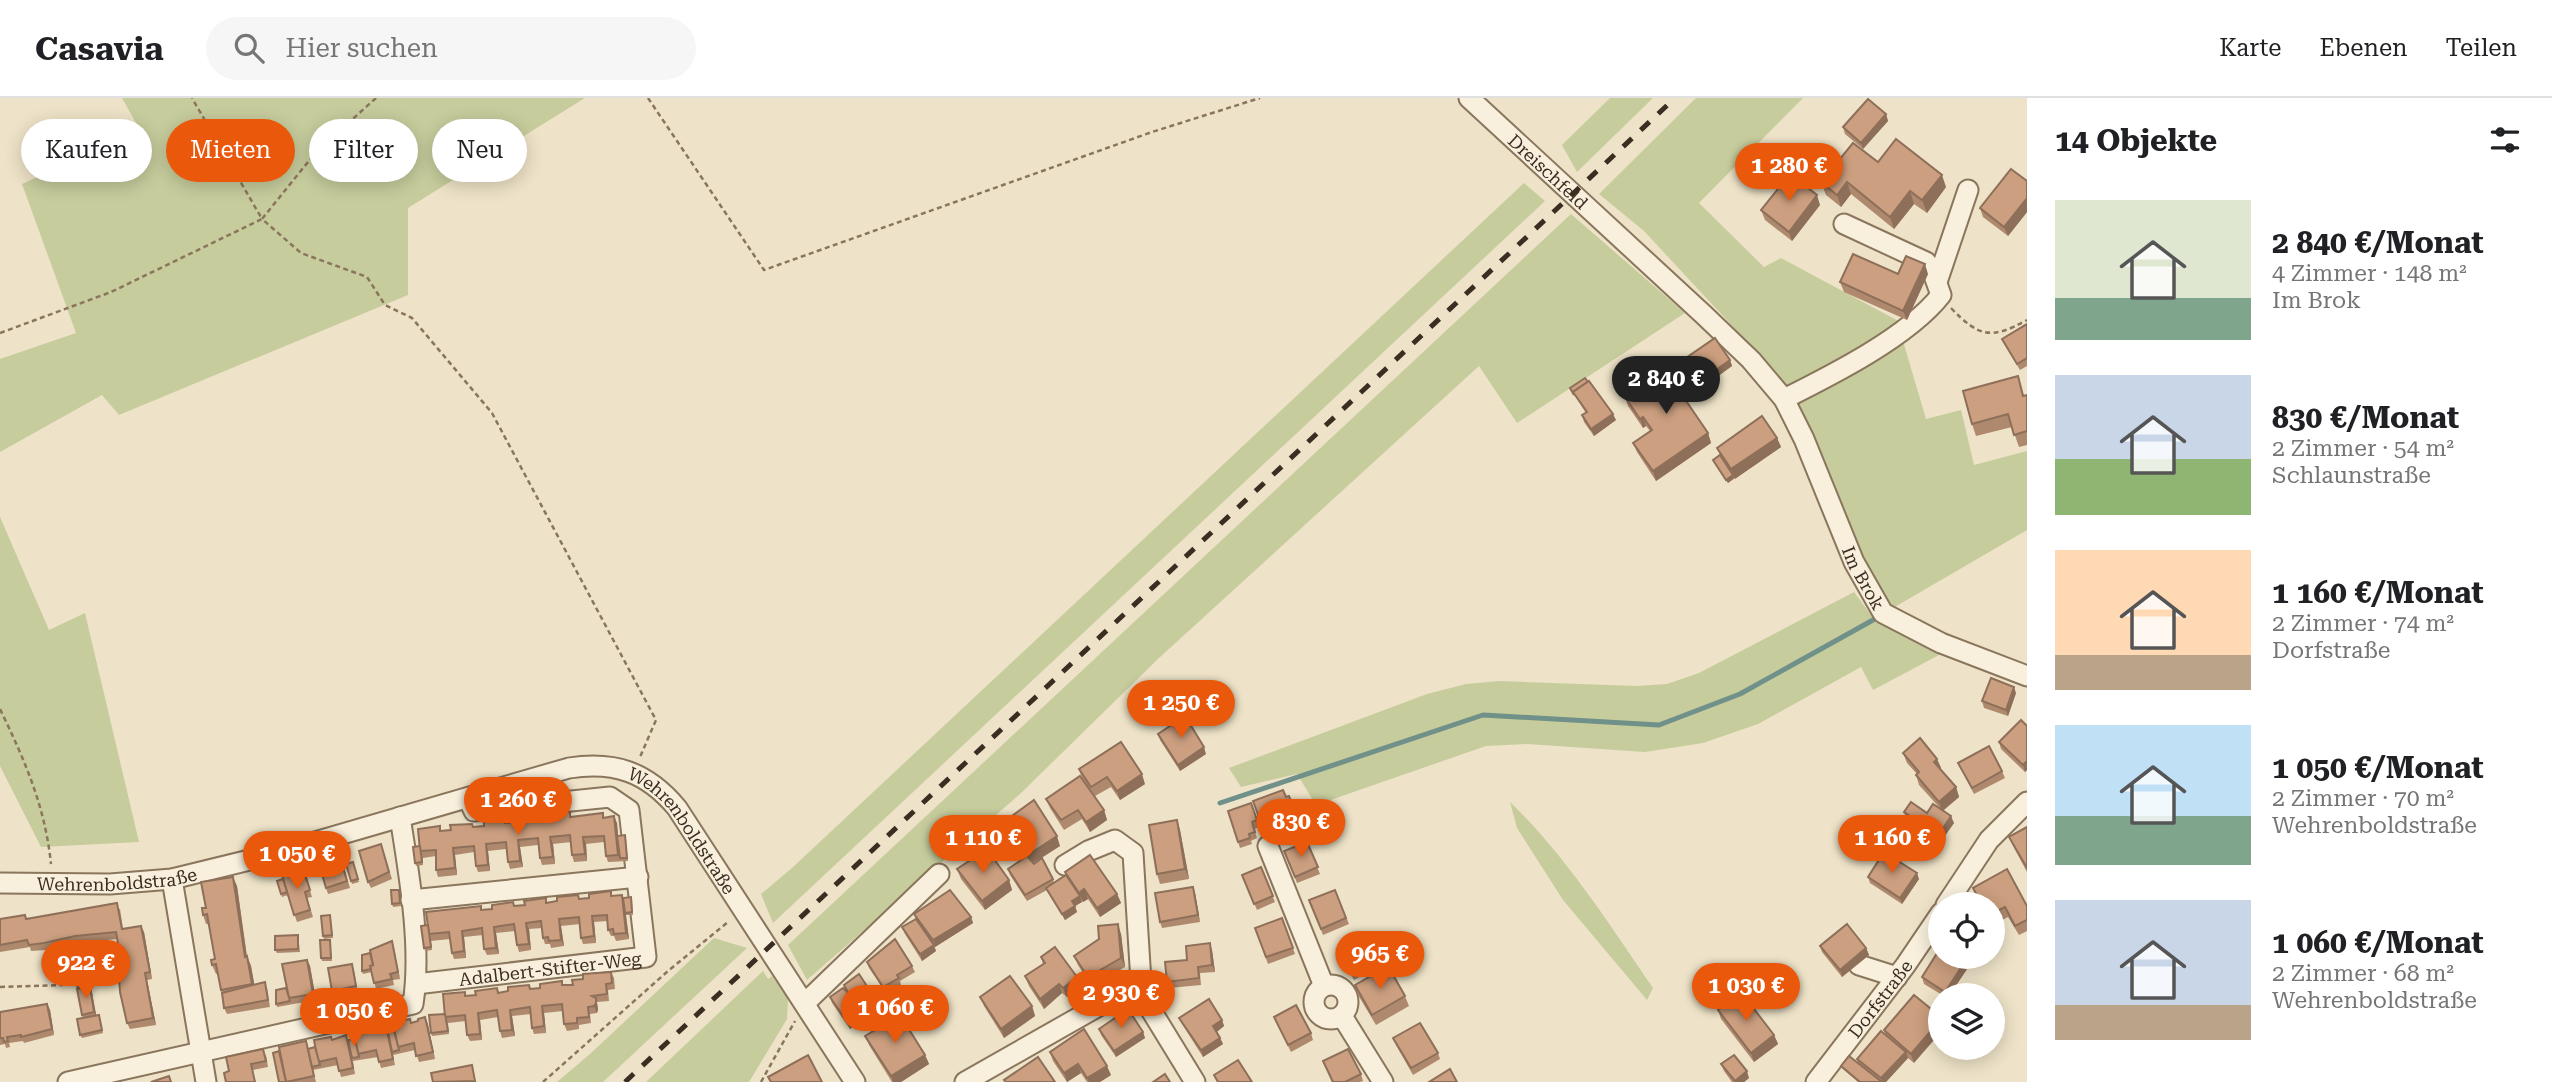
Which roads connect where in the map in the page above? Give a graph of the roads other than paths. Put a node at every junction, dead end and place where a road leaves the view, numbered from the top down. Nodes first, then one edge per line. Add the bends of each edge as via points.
1 (1469, 98) edge
2 (1968, 190) dead end
3 (1844, 224) dead end
4 (1629, 246) joint
5 (1939, 288) junction
6 (1784, 399) junction
7 (2027, 676) edge
8 (468, 797) junction
9 (2027, 802) edge
10 (400, 817) junction
11 (1268, 846) dead end
12 (1065, 865) dead end
13 (939, 874) dead end
14 (638, 877) junction
15 (172, 879) junction
16 (0, 883) edge
17 (1955, 892) edge
18 (411, 900) junction
19 (1928, 932) edge
20 (1859, 965) edge
21 (1897, 977) junction
22 (1141, 982) junction
23 (416, 985) junction
24 (1324, 986) junction
25 (805, 1003) junction
26 (1342, 1016) junction
27 (200, 1052) junction
28 (978, 1079) edge
29 (68, 1082) edge
30 (206, 1082) edge
31 (855, 1082) edge
32 (1195, 1082) edge
33 (1383, 1082) edge
34 (1816, 1082) edge

1 - 4 street, Dreischfeld
2 - 5 street
3 - 5 street via 1926,262
4 - 6 street, Im Brok via 1751,360
5 - 6 street via 1930,309 1898,335
6 - 7 street, Im Brok via 1854,562 1883,613 1941,643
8 - 10 street, Wehrenboldstraße
8 - 14 street, Adalbert-Stifter-Weg via 474,811 610,797 629,810
8 - 25 street, Wehrenboldstraße via 569,768 601,766 647,779 677,808
9 - 17 street via 1989,840
10 - 15 street, Wehrenboldstraße
10 - 18 street
11 - 24 street
12 - 22 street via 1115,840 1133,853
13 - 25 street
14 - 18 street
14 - 23 street, Adalbert-Stifter-Weg via 646,957
15 - 16 street, Wehrenboldstraße via 110,884
15 - 27 street
18 - 23 street
19 - 21 street, Dorfstraße
20 - 21 street
21 - 34 street, Dorfstraße
22 - 28 street
22 - 32 street via 1146,1002
23 - 27 street via 413,1004
24 - 26 street via 1337,986 1346,994 1348,1006
24 - 26 street via 1314,997 1316,1012 1328,1020
25 - 31 street, Wehrenboldstraße
26 - 33 street
27 - 29 street
27 - 30 street

